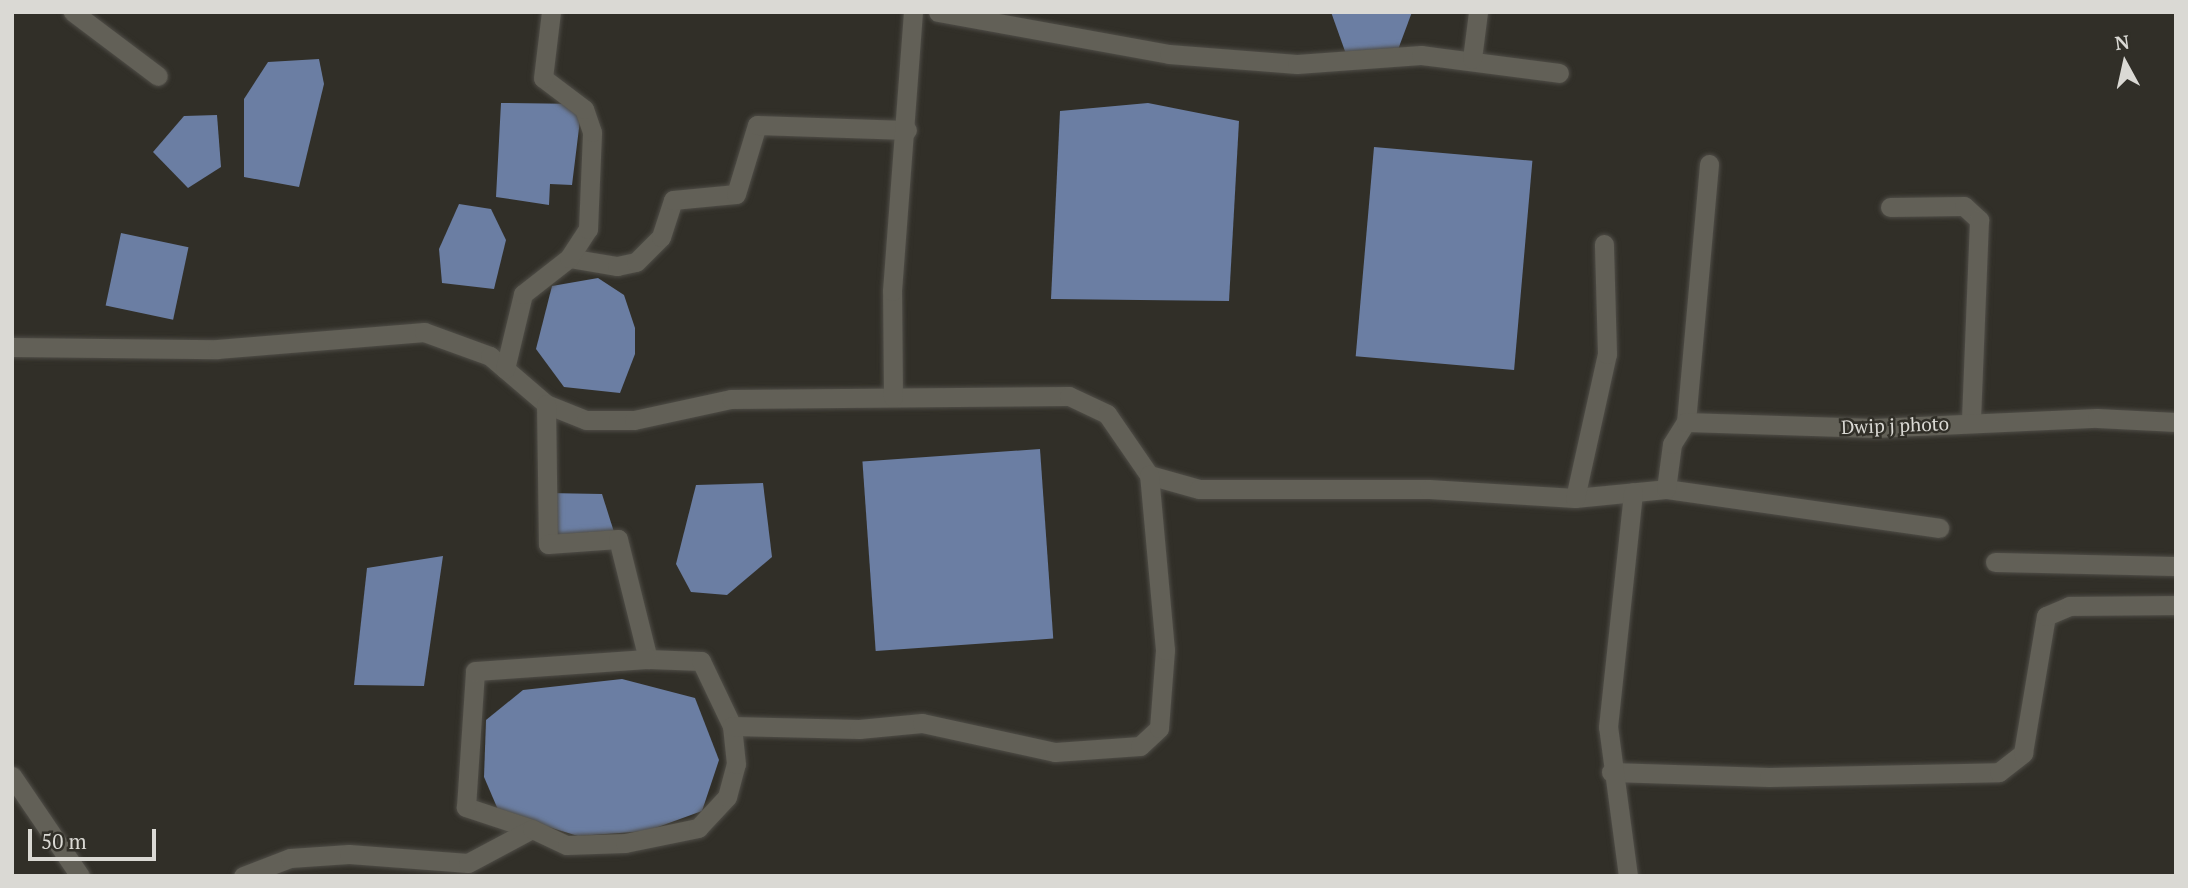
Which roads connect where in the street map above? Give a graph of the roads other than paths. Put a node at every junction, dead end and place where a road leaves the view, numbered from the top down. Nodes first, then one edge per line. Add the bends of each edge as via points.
1 (73, 12) edge
2 (551, 12) edge
3 (913, 12) edge
4 (938, 12) edge
5 (1478, 12) edge
6 (1472, 59) junction
7 (1559, 73) dead end
8 (158, 76) dead end
9 (907, 130) junction
10 (1709, 164) dead end
11 (1890, 207) dead end
12 (1604, 244) dead end
13 (569, 258) junction
14 (12, 347) edge
15 (505, 369) junction
16 (893, 397) junction
17 (546, 404) junction
18 (1686, 422) junction
19 (1971, 422) junction
20 (2176, 422) edge
21 (1149, 475) junction
22 (1666, 489) junction
23 (1633, 492) junction
24 (1575, 498) junction
25 (1939, 528) dead end
26 (2176, 560) edge
27 (1994, 562) dead end
28 (2176, 566) edge
29 (2176, 605) edge
30 (648, 659) junction
31 (732, 726) junction
32 (1611, 772) junction
33 (12, 776) edge
34 (532, 829) junction
35 (80, 876) edge
36 (243, 876) edge
37 (1628, 876) edge

1 - 8 street
2 - 13 street via 546,84 584,109 592,132 588,229
3 - 9 street
4 - 6 street via 1169,54 1297,64 1368,55
5 - 6 street
6 - 7 street
9 - 13 street via 757,125 736,194 673,200 661,237 636,262 617,266
9 - 16 street via 894,239
10 - 18 street
11 - 19 street via 1964,206 1979,220
12 - 24 street via 1607,354
13 - 15 street via 523,293
14 - 15 street via 217,349 424,332 465,343
15 - 17 street
16 - 17 street via 730,399 634,420 565,416
16 - 21 street via 1091,401
17 - 30 street via 548,544 618,539 635,627
18 - 19 street, Dwip j photo via 1874,428
18 - 22 street via 1672,444
19 - 20 street, Dwip j photo
21 - 24 street via 1199,489 1429,489
21 - 31 street via 1165,650 1159,729 1140,746 1055,752 922,723 859,729
22 - 23 street
22 - 25 street
23 - 24 street
23 - 32 street via 1611,668
26 - 28 street
27 - 28 street
29 - 32 street via 2069,606 2046,615 2023,753 1999,772 1769,777
30 - 31 street via 701,661
30 - 34 street via 475,671 466,807
31 - 34 street via 736,764 727,797 698,828 625,843 567,845
32 - 37 street
33 - 35 street
34 - 36 street via 468,863 349,854 290,858

